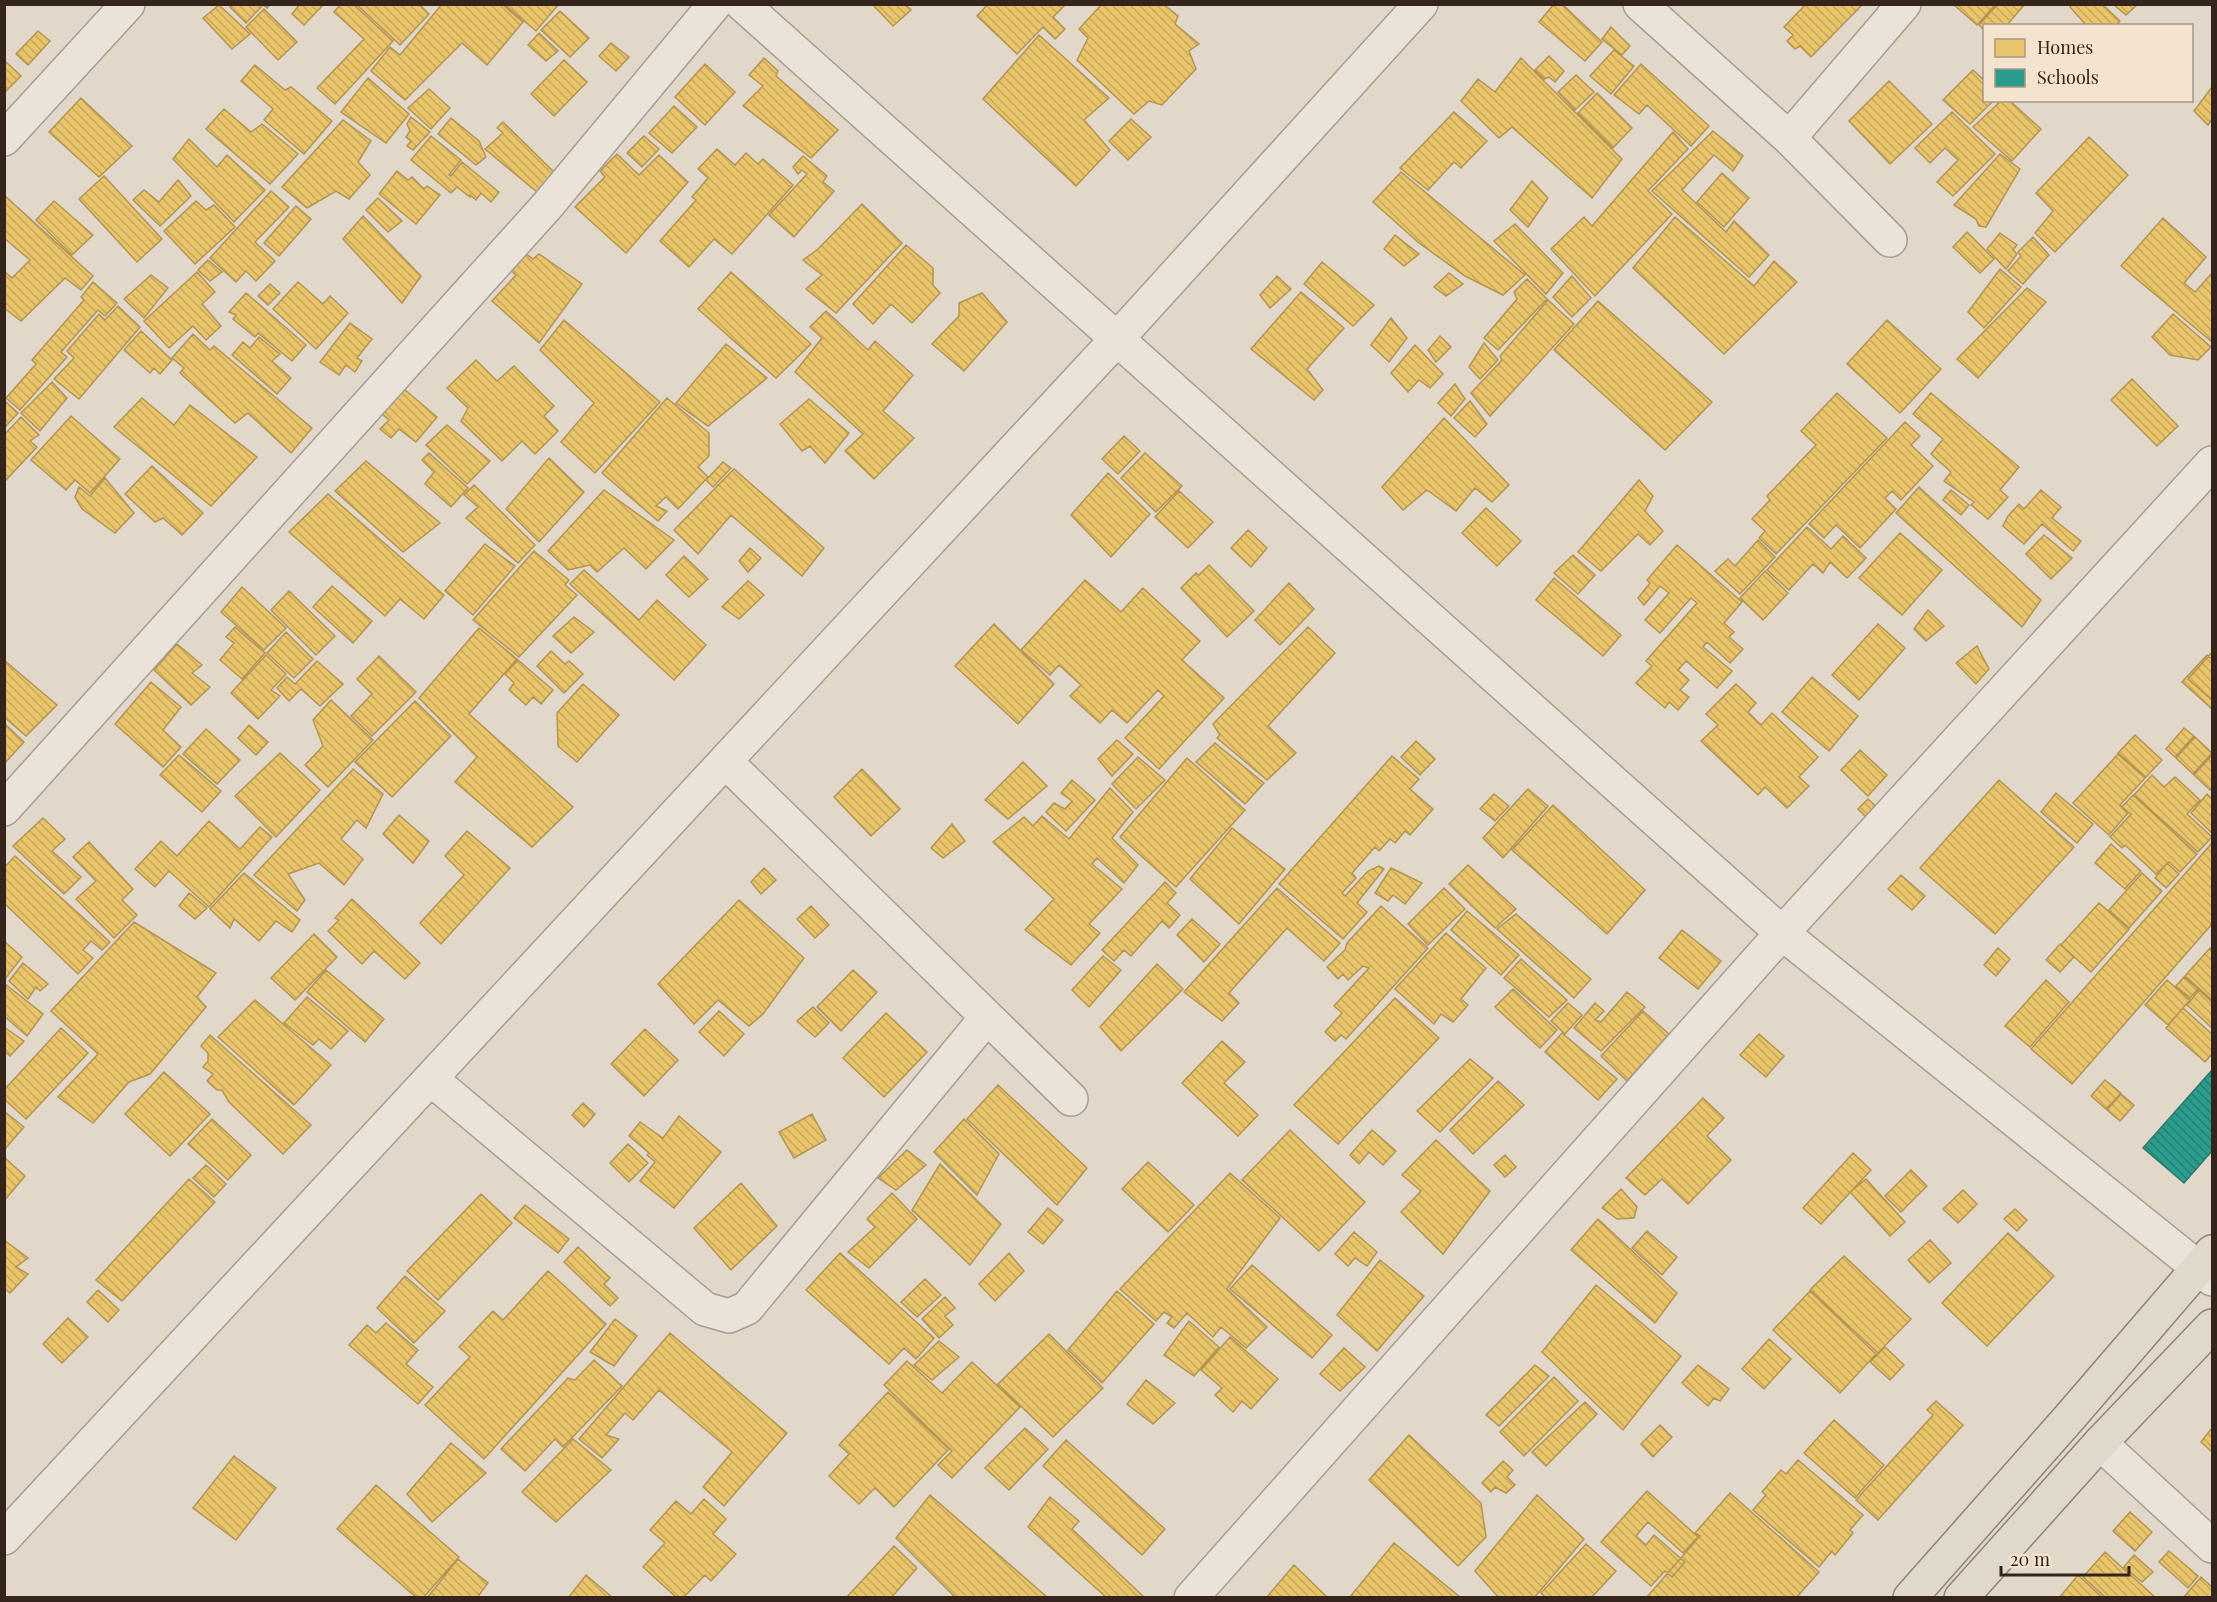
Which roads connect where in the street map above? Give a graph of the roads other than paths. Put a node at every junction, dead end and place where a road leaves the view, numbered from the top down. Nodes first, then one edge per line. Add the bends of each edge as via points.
1 (128, 4) edge
2 (715, 4) edge
3 (742, 4) edge
4 (1421, 4) edge
5 (1640, 4) edge
6 (1904, 4) edge
7 (1789, 138) junction
8 (4, 140) edge
9 (1890, 240) dead end
10 (1116, 340) junction
11 (2212, 463) edge
12 (725, 761) junction
13 (4, 809) edge
14 (1782, 933) junction
15 (987, 1017) junction
16 (431, 1079) junction
17 (1071, 1099) dead end
18 (2208, 1266) edge
19 (2212, 1326) edge
20 (2100, 1443) junction
21 (4, 1538) edge
22 (2212, 1546) edge
23 (1191, 1598) edge
24 (1910, 1598) edge
25 (1961, 1598) edge

1 - 8 street
2 - 13 street via 547,206
3 - 10 street
4 - 10 street
5 - 7 street
6 - 7 street
7 - 9 street
10 - 12 street
10 - 14 street
11 - 14 street
12 - 15 street
12 - 16 street
14 - 18 street
14 - 23 street
15 - 16 street via 747,1308 729,1316 705,1309
15 - 17 street
16 - 21 street
18 - 24 main road
19 - 20 main road
20 - 22 street
20 - 25 main road

